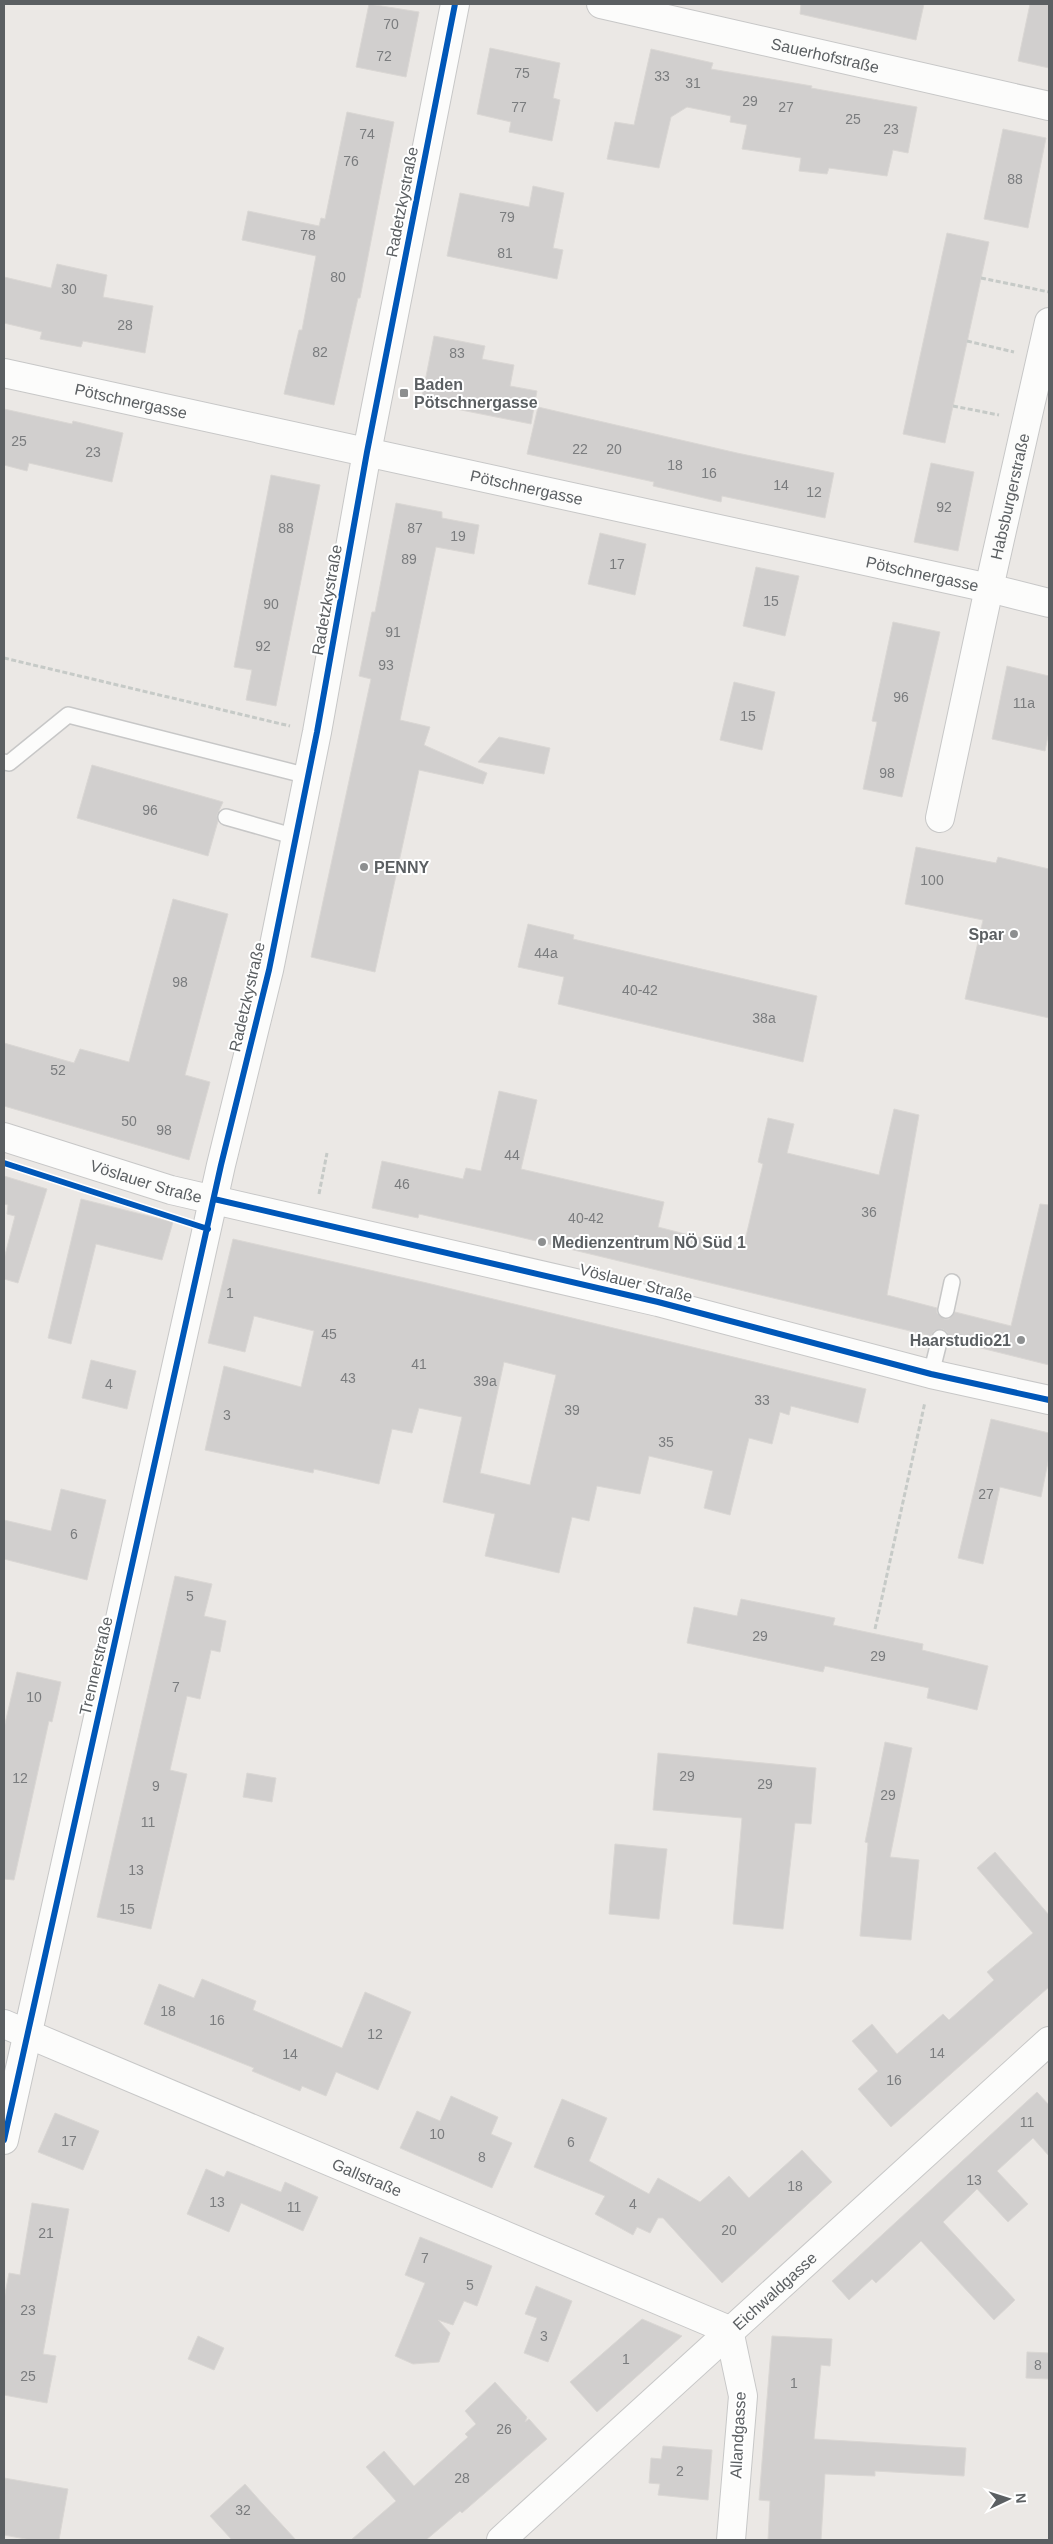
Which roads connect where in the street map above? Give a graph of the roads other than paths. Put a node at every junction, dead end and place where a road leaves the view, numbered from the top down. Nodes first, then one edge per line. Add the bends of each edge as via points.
1 (455, 4) edge
2 (600, 4) edge
3 (640, 8) edge
4 (1049, 106) edge
5 (1049, 322) edge
6 (4, 373) edge
7 (367, 452) junction
8 (989, 588) junction
9 (1049, 603) edge
10 (4, 762) edge
11 (308, 776) junction
12 (226, 817) dead end
13 (940, 818) dead end
14 (296, 836) junction
15 (4, 1137) edge
16 (214, 1199) junction
17 (952, 1282) dead end
18 (946, 1310) dead end
19 (940, 1338) dead end
20 (931, 1374) junction
21 (1049, 1400) edge
22 (15, 2029) edge
23 (1049, 2041) edge
24 (4, 2140) edge
25 (729, 2330) junction
26 (501, 2540) edge
27 (731, 2540) edge

1 - 7 street, Radetzkystraße
2 - 3 street, Sauerhofstraße
3 - 4 street, Sauerhofstraße
5 - 8 street, Habsburgerstraße
6 - 7 street, Pötschnergasse
7 - 8 street, Pötschnergasse
7 - 11 street, Radetzkystraße
8 - 9 street, Pötschnergasse
8 - 13 street, Habsburgerstraße
10 - 11 lane via 9,763 68,715
11 - 14 street, Radetzkystraße
12 - 14 lane
14 - 16 street, Radetzkystraße via 269,970
15 - 16 street, Vöslauer Straße via 171,1190
16 - 20 street, Vöslauer Straße via 658,1302
16 - 22 street, Trennerstraße via 53,1921
17 - 18 lane
19 - 20 lane
20 - 21 street, Vöslauer Straße
22 - 24 street, Trennerstraße
22 - 25 street, Gallstraße
23 - 25 street, Eichwaldgasse
25 - 26 street, Eichwaldgasse
25 - 27 street, Allandgasse via 743,2396

